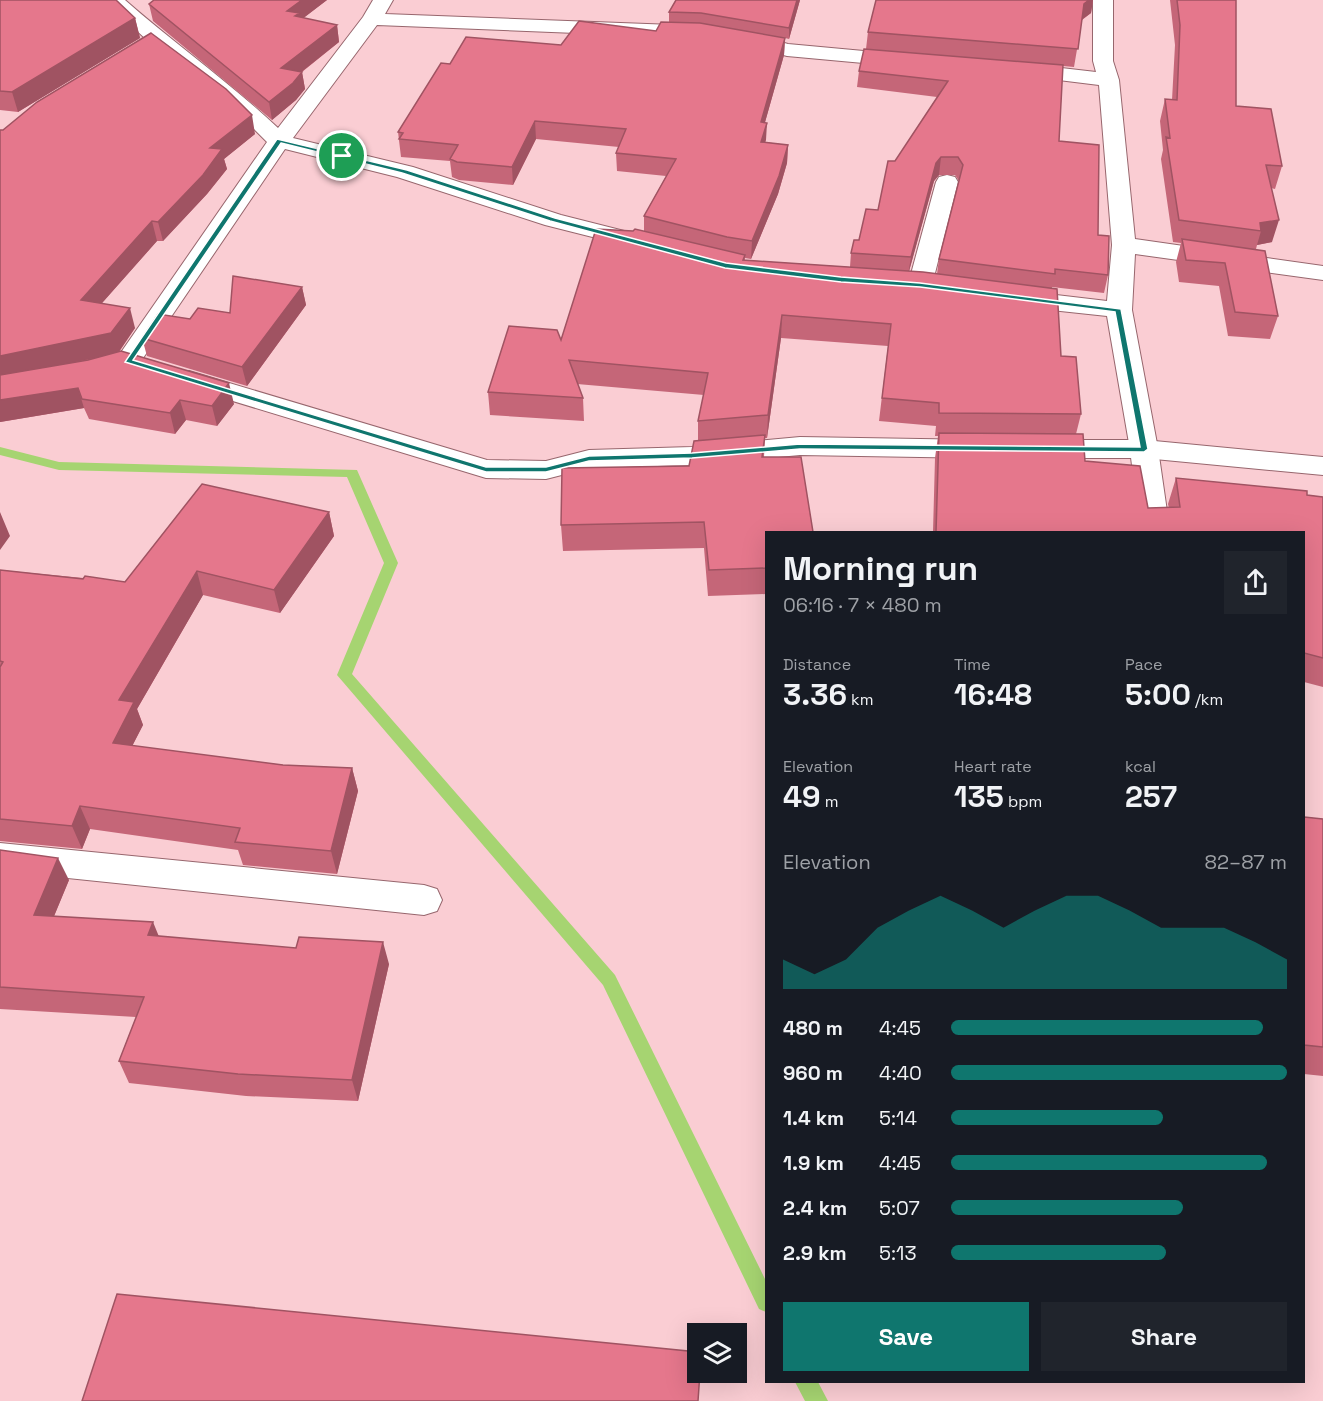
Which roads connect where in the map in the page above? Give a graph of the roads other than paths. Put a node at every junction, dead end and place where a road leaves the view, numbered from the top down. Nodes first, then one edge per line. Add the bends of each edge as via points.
1 (1102, 0) edge
2 (118, 1) edge
3 (377, 9) edge
4 (158, 39) junction
5 (137, 51) edge
6 (924, 62) edge
7 (994, 67) edge
8 (1109, 80) junction
9 (279, 141) junction
10 (947, 182) dead end
11 (1124, 245) junction
12 (658, 247) edge
13 (1323, 273) edge
14 (920, 286) edge
15 (987, 295) edge
16 (1119, 310) junction
17 (1144, 449) junction
18 (1323, 466) edge
19 (1155, 531) edge
20 (0, 857) edge
21 (424, 900) dead end

1 - 8 street via 1103,61
2 - 4 street
3 - 6 street via 700,32 745,38 787,50
3 - 9 street
4 - 5 street
4 - 9 street via 238,102
7 - 8 street
8 - 11 street
9 - 12 street via 405,172 553,220
9 - 17 street via 136,366 486,469 546,470 589,459 692,456 800,446
10 - 14 street
11 - 13 street
11 - 16 street
15 - 16 street
16 - 17 street
17 - 18 street
17 - 19 street
20 - 21 street

